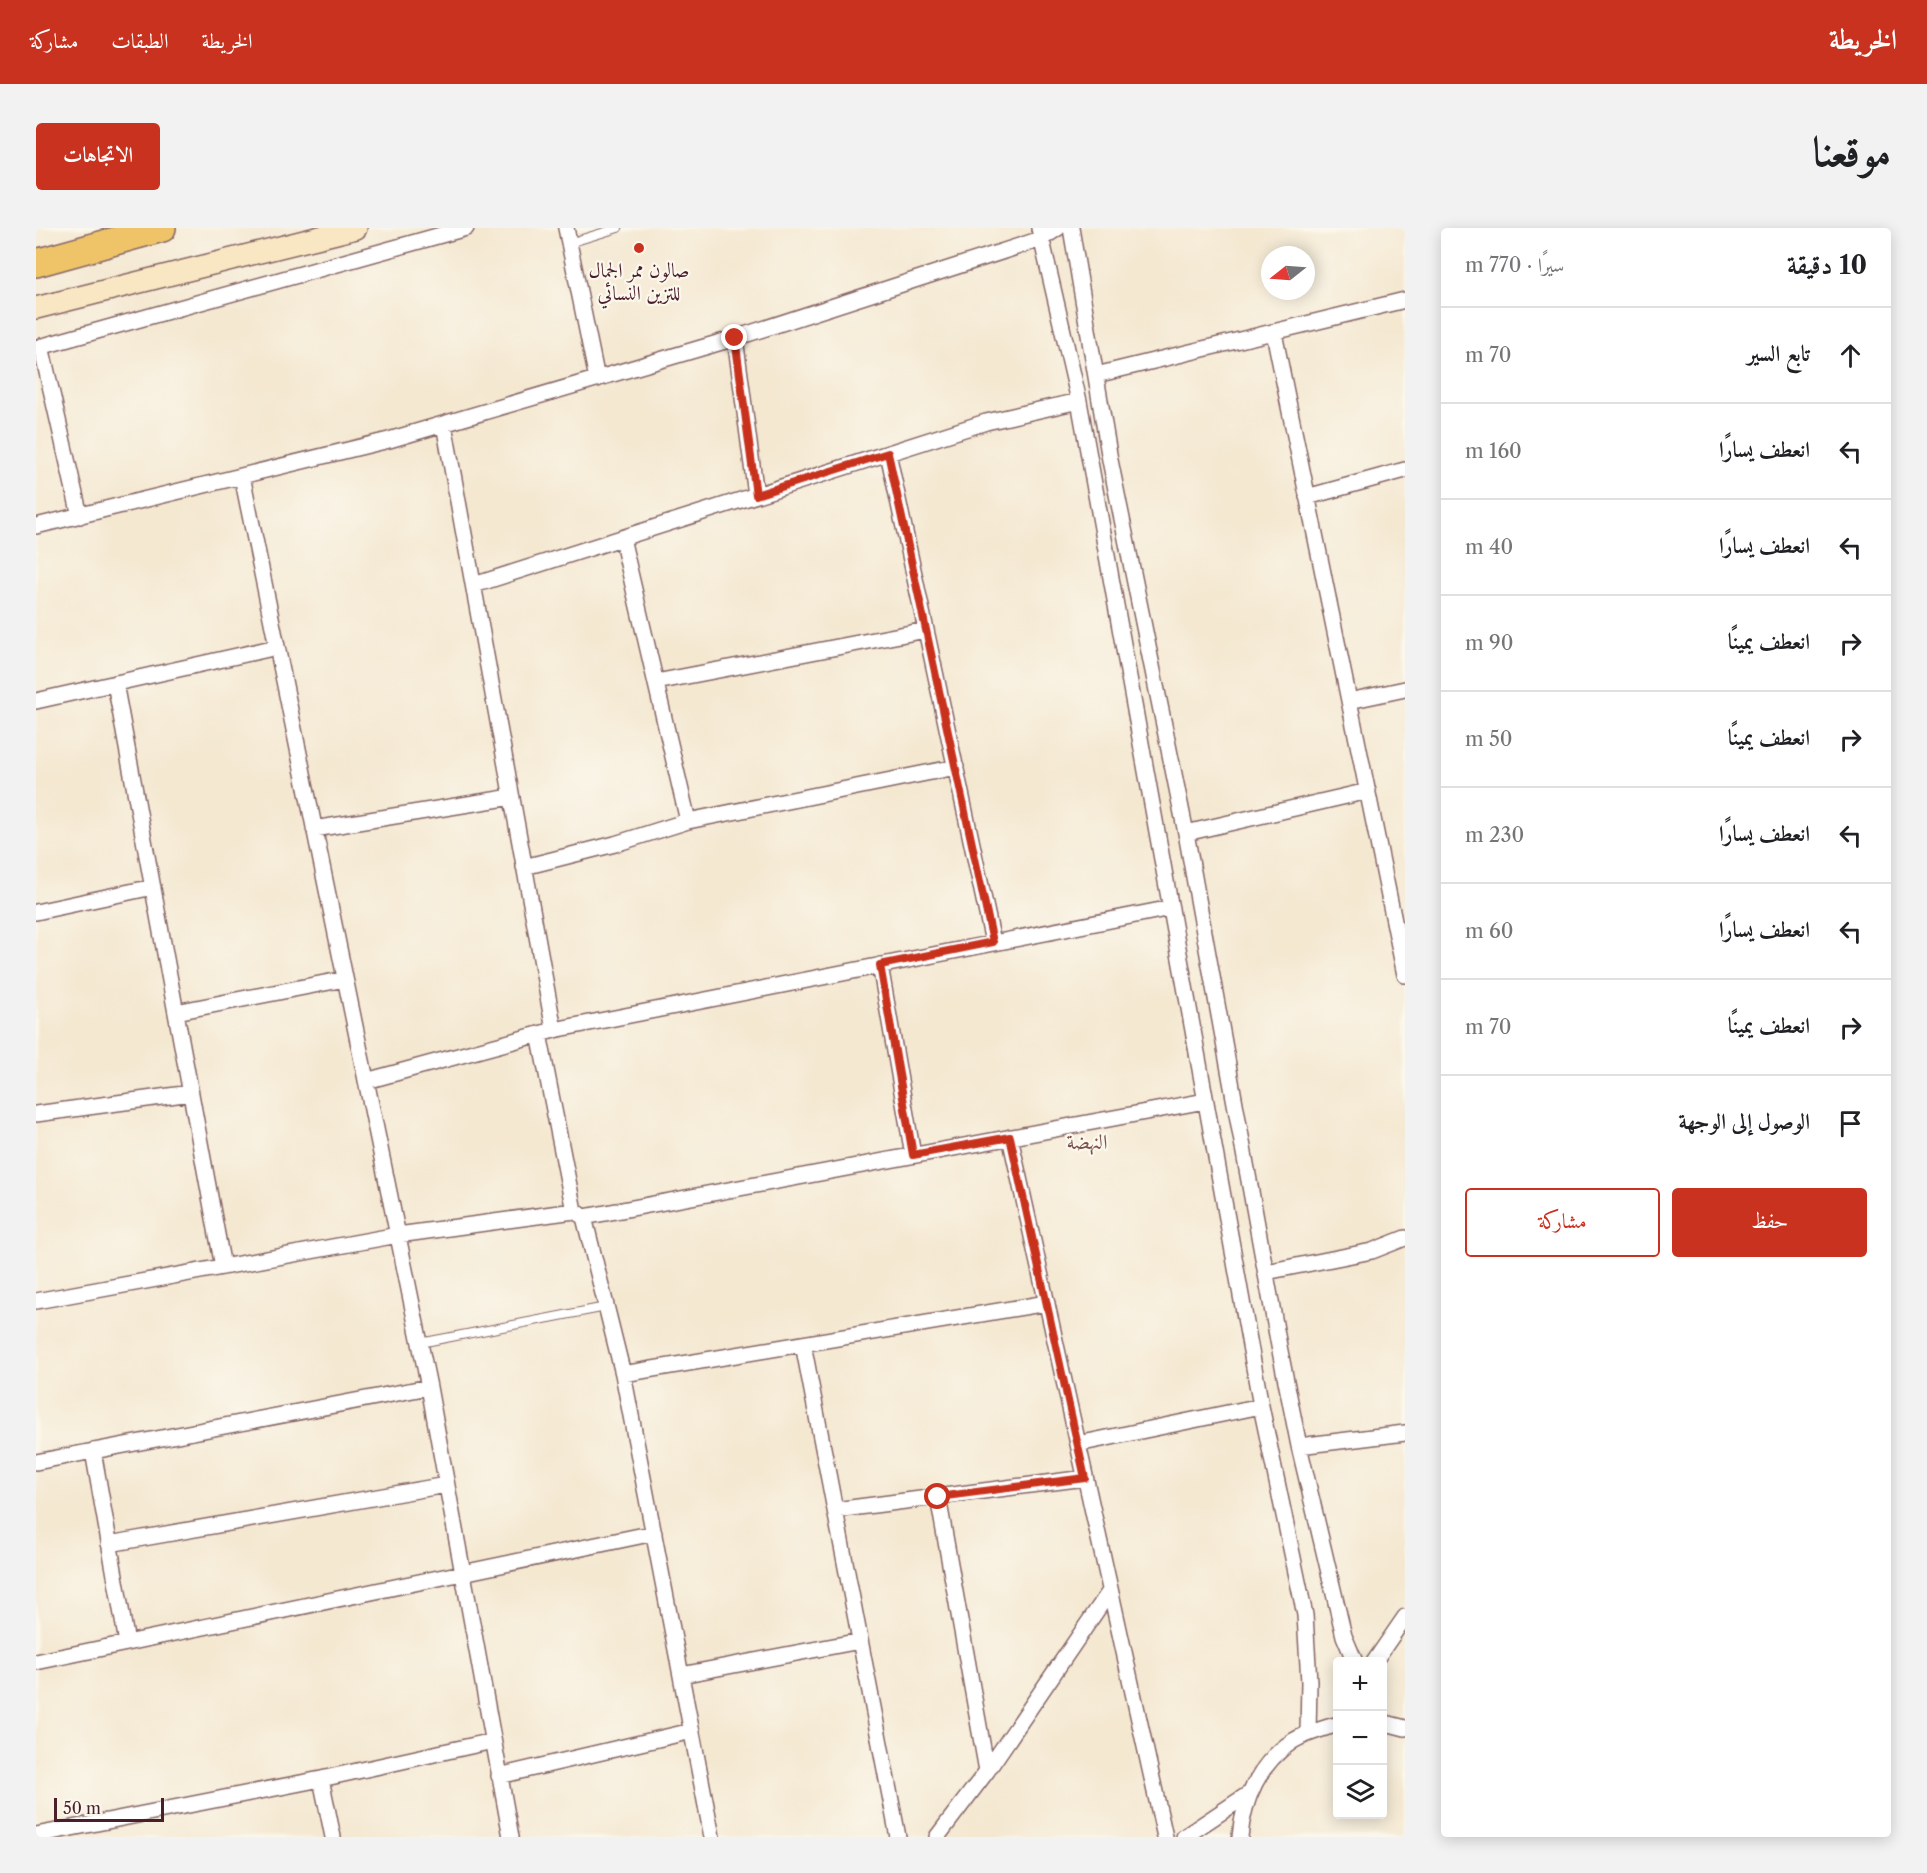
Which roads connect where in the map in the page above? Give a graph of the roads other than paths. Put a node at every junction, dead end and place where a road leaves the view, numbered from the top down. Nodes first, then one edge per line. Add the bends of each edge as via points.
1 (162, 228) edge
2 (356, 228) edge
3 (466, 228) edge
4 (618, 228) edge
5 (1058, 228) edge
6 (1071, 228) edge
7 (1040, 233) edge
8 (567, 236) edge
9 (36, 263) edge
10 (1405, 300) edge
11 (36, 308) edge
12 (1274, 333) junction
13 (735, 338) junction
14 (39, 347) edge
15 (1096, 375) junction
16 (597, 379) junction
17 (1079, 401) junction
18 (444, 424) junction
19 (888, 453) junction
20 (1405, 470) edge
21 (242, 476) junction
22 (756, 495) junction
23 (1307, 497) junction
24 (80, 516) junction
25 (36, 526) edge
26 (622, 538) junction
27 (474, 585) junction
28 (926, 630) junction
29 (277, 647) junction
30 (656, 682) junction
31 (115, 683) junction
32 (1405, 689) edge
33 (36, 701) edge
34 (1349, 701) junction
35 (956, 767) junction
36 (1368, 791) junction
37 (512, 797) junction
38 (688, 820) junction
39 (314, 829) junction
40 (1186, 833) junction
41 (525, 867) junction
42 (153, 887) junction
43 (1171, 908) junction
44 (36, 912) edge
45 (993, 942) junction
46 (880, 965) junction
47 (1404, 968) edge
48 (345, 979) junction
49 (176, 1012) junction
50 (546, 1032) junction
51 (366, 1081) junction
52 (191, 1093) junction
53 (1204, 1101) junction
54 (36, 1114) edge
55 (1010, 1137) junction
56 (913, 1155) junction
57 (579, 1214) junction
58 (398, 1235) junction
59 (1405, 1238) edge
60 (223, 1267) junction
61 (1266, 1272) junction
62 (36, 1301) edge
63 (1047, 1303) junction
64 (606, 1307) junction
65 (420, 1343) junction
66 (803, 1344) junction
67 (623, 1374) junction
68 (429, 1387) junction
69 (1261, 1406) junction
70 (1405, 1433) edge
71 (1078, 1444) junction
72 (1299, 1446) junction
73 (93, 1451) junction
74 (36, 1462) edge
75 (1085, 1478) junction
76 (446, 1485) junction
77 (938, 1497) junction
78 (835, 1510) junction
79 (654, 1533) junction
80 (110, 1545) junction
81 (462, 1574) junction
82 (1110, 1591) junction
83 (1405, 1617) edge
84 (860, 1641) junction
85 (127, 1643) junction
86 (1353, 1657) edge
87 (1377, 1657) edge
88 (36, 1662) edge
89 (681, 1675) junction
90 (1387, 1723) edge
91 (1333, 1726) edge
92 (1404, 1726) edge
93 (692, 1731) junction
94 (1308, 1734) junction
95 (492, 1741) junction
96 (987, 1771) junction
97 (499, 1776) junction
98 (321, 1779) junction
99 (1250, 1792) junction
100 (36, 1835) edge
101 (333, 1837) edge
102 (511, 1837) edge
103 (712, 1837) edge
104 (898, 1837) edge
105 (937, 1837) edge
106 (1165, 1837) edge
107 (1184, 1837) edge
108 (1240, 1837) edge

1 - 9 highway
2 - 11 main road
3 - 14 street
4 - 8 lane
5 - 7 street
6 - 15 street
7 - 13 street
7 - 17 street
8 - 16 street
10 - 12 street
12 - 15 street
12 - 23 street
13 - 16 street
13 - 22 street
14 - 24 street
15 - 40 street
16 - 18 street
17 - 19 street via 986,422
17 - 43 street
18 - 21 street
18 - 27 street
19 - 22 street
19 - 28 street
20 - 23 street
21 - 24 street
21 - 29 street
22 - 26 street
23 - 34 street
24 - 25 street
26 - 27 street
26 - 30 street
27 - 37 street
28 - 30 street
28 - 35 street
29 - 31 street
29 - 39 street
30 - 38 street
31 - 33 street
31 - 42 street
32 - 34 street
34 - 36 street
35 - 38 street
35 - 45 street
36 - 40 street
36 - 47 street
37 - 39 street
37 - 41 street
38 - 41 street
39 - 48 street
40 - 61 street
41 - 50 street
42 - 44 street
42 - 49 street
43 - 45 street
43 - 53 street
45 - 46 street
46 - 50 street
46 - 56 street
48 - 49 street
48 - 51 street
49 - 52 street
50 - 51 street
50 - 57 street
51 - 58 street
52 - 54 street
52 - 60 street
53 - 55 street
53 - 69 street
55 - 56 street
55 - 63 street
56 - 57 street
57 - 58 street
57 - 64 street
58 - 60 street
58 - 65 street
59 - 61 street via 1372,1251
60 - 62 street
61 - 72 street
63 - 66 street
63 - 71 street
64 - 65 lane
64 - 67 street
65 - 68 street
66 - 67 street
66 - 78 street
67 - 79 street
68 - 73 street
68 - 76 street
69 - 71 street
69 - 94 street via 1305,1615
70 - 72 street
71 - 75 street
72 - 86 street via 1344,1636
73 - 74 street
73 - 80 street
75 - 77 street
75 - 82 street
76 - 80 street
76 - 81 street
77 - 78 street
77 - 96 street
78 - 84 street
79 - 81 street
79 - 89 street
80 - 85 street
81 - 85 street
81 - 95 street
82 - 96 street
82 - 106 street
83 - 87 street
84 - 89 street
84 - 104 street
85 - 88 street
89 - 93 street
90 - 92 street
91 - 94 street
93 - 97 street
93 - 103 street
94 - 99 street via 1276,1755
95 - 97 street
95 - 98 street
96 - 105 street
97 - 102 street
98 - 100 street
98 - 101 street
99 - 107 street
99 - 108 street

